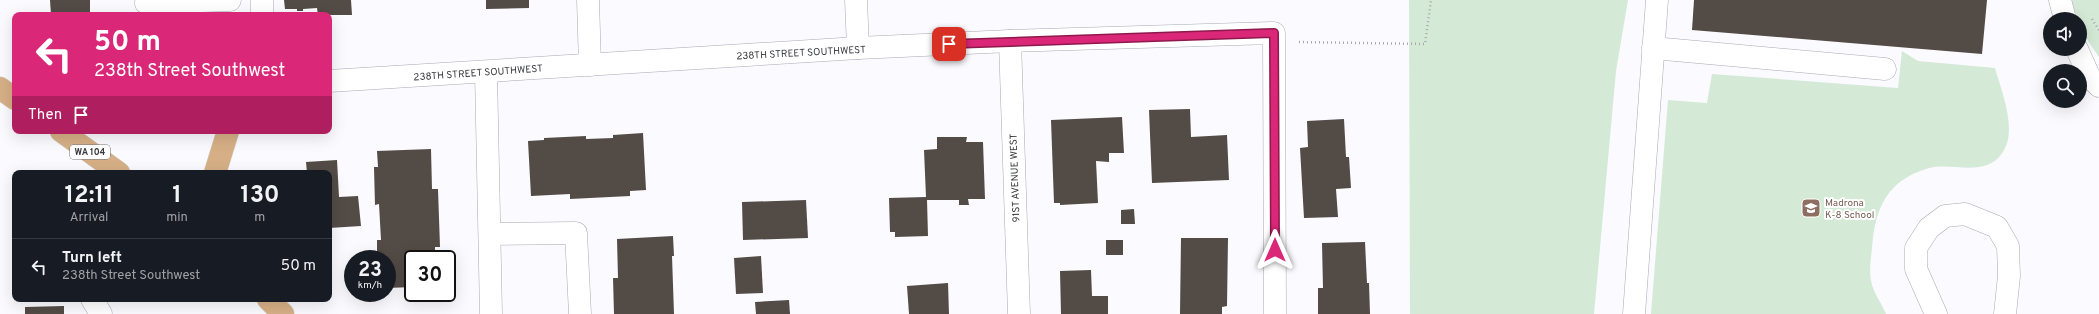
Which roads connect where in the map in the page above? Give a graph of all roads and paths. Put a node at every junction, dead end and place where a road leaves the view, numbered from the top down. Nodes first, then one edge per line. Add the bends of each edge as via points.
1 (230, 0) edge
2 (262, 0) edge
3 (588, 0) edge
4 (856, 0) edge
5 (1431, 0) edge
6 (1657, 0) edge
7 (2060, 0) edge
8 (146, 3) dead end
9 (262, 12) edge
10 (2063, 12) edge
11 (1274, 38) junction
12 (1010, 41) junction
13 (858, 48) junction
14 (1653, 48) junction
15 (2080, 56) edge
16 (590, 65) junction
17 (1885, 69) dead end
18 (486, 72) junction
19 (332, 81) edge
20 (2099, 86) edge
21 (64, 134) edge
22 (227, 134) edge
23 (115, 170) edge
24 (216, 170) edge
25 (490, 234) junction
26 (94, 302) edge
27 (271, 302) edge
28 (101, 314) edge
29 (282, 314) edge
30 (491, 314) edge
31 (580, 314) edge
32 (1019, 314) edge
33 (1275, 314) edge
34 (1634, 314) edge
35 (1936, 314) edge
36 (2005, 314) edge

1 - 8 street
2 - 9 street
3 - 16 street
4 - 13 street
5 - 11 path via 1425,44
6 - 14 street
7 - 10 street
11 - 12 street, 238TH STREET SOUTHWEST
11 - 33 street
12 - 13 street, 238TH STREET SOUTHWEST
12 - 32 street, 91ST AVENUE WEST
13 - 16 street, 238TH STREET SOUTHWEST
14 - 17 street
14 - 34 street
15 - 20 street via 2089,76
16 - 18 street, 238TH STREET SOUTHWEST
18 - 19 street, 238TH STREET SOUTHWEST
18 - 25 street
21 - 23 main road, WA 104
22 - 24 main road
25 - 30 street
25 - 31 street via 576,233
26 - 28 street
27 - 29 main road
35 - 36 street via 1916,269 1916,248 1929,228 1945,216 1965,214 1997,227 2008,246 2009,276

